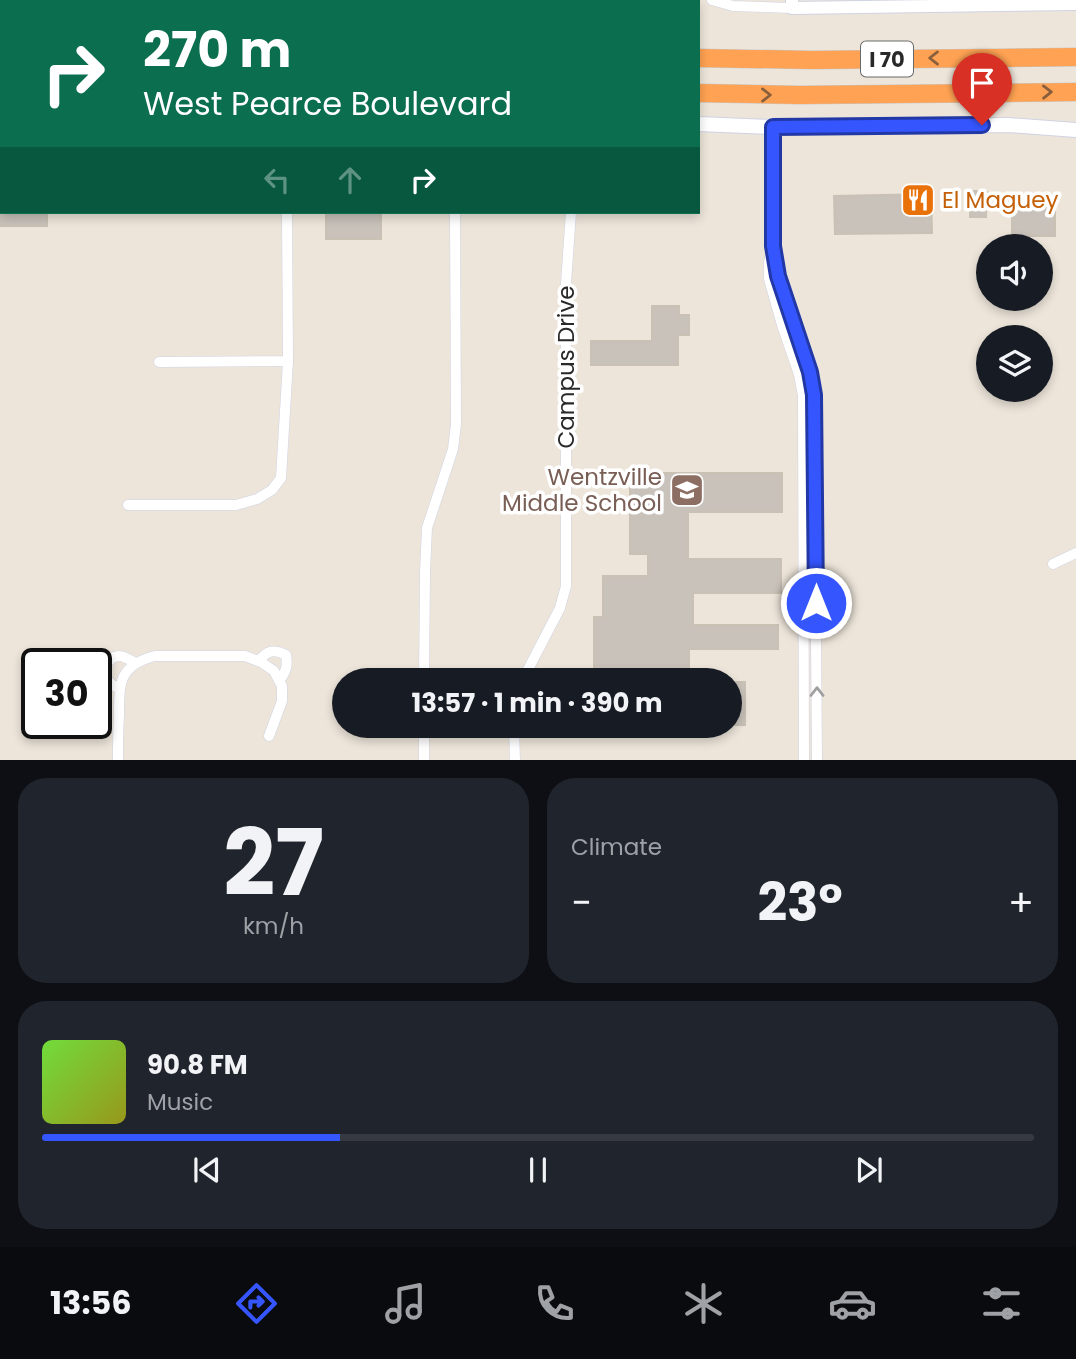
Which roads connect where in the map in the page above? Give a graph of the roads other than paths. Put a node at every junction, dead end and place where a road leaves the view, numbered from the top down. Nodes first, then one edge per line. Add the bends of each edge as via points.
1 (712, 0) edge
2 (1054, 2) edge
3 (792, 4) edge
4 (1076, 4) edge
5 (1076, 57) edge
6 (700, 58) edge
7 (1076, 92) edge
8 (700, 93) edge
9 (700, 124) edge
10 (773, 127) junction
11 (1076, 130) edge
12 (286, 214) edge
13 (455, 214) edge
14 (571, 214) edge
15 (773, 246) junction
16 (793, 321) junction
17 (782, 325) junction
18 (288, 361) junction
19 (159, 362) dead end
20 (128, 505) dead end
21 (1076, 553) edge
22 (1053, 564) dead end
23 (259, 661) junction
24 (135, 663) junction
25 (424, 668) edge
26 (529, 668) edge
27 (279, 681) junction
28 (119, 689) junction
29 (269, 736) dead end
30 (424, 738) edge
31 (514, 738) edge
32 (118, 760) edge
33 (424, 760) edge
34 (515, 760) edge
35 (804, 760) edge
36 (817, 760) edge

1 - 3 street via 733,6
2 - 3 street
2 - 4 street
5 -> 6 highway, I 70
8 -> 7 highway, I 70
9 - 10 main road
10 - 11 main road via 1008,125
10 - 15 street
12 - 18 street
13 - 25 street via 456,424 453,449 427,528
14 - 26 street, Campus Drive via 566,283 566,586 560,608
15 - 16 street
15 - 17 street via 769,279
16 - 17 street
36 -> 16 street via 814,395
17 - 35 street via 803,396
18 - 19 street
18 - 20 street via 281,478 272,490 236,505
21 - 22 street
23 - 24 street via 245,656 155,656
23 - 27 street via 274,671
23 - 27 street via 267,652 278,650 286,655 288,664
24 - 28 street via 127,669
24 - 28 street via 121,656 106,665 109,682
27 - 29 street via 282,701
28 - 32 street
30 - 33 street
31 - 34 street

